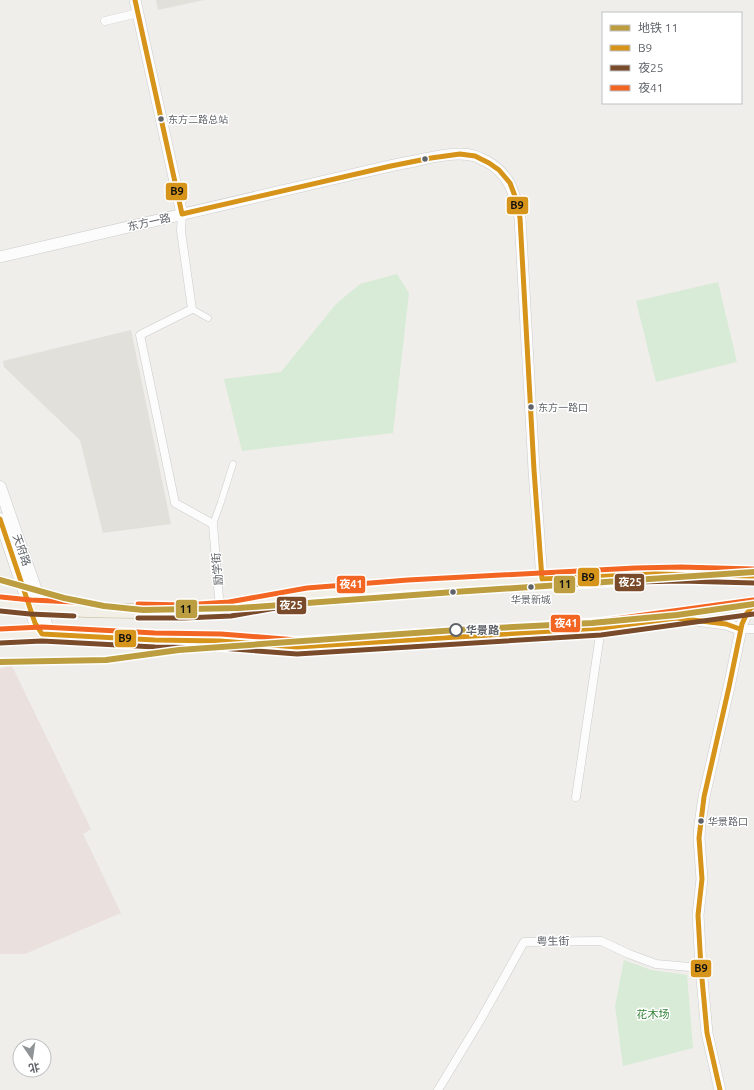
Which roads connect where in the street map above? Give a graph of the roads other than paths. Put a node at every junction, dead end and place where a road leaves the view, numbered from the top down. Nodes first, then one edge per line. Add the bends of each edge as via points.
1 (135, 0) edge
2 (138, 13) junction
3 (105, 21) dead end
4 (182, 214) junction
5 (0, 257) edge
6 (192, 309) junction
7 (208, 318) dead end
8 (233, 464) dead end
9 (0, 487) edge
10 (0, 519) edge
11 (213, 527) junction
12 (754, 571) edge
13 (734, 576) junction
14 (754, 576) edge
15 (542, 579) junction
16 (0, 604) edge
17 (36, 607) junction
18 (753, 607) edge
19 (220, 610) junction
20 (676, 618) junction
21 (601, 628) junction
22 (740, 629) junction
23 (754, 630) edge
24 (42, 634) junction
25 (0, 636) edge
26 (576, 797) dead end
27 (701, 968) junction
28 (438, 1090) edge
29 (720, 1090) edge

1 - 2 street
2 - 3 street
2 - 4 street
4 - 5 street, 东方一路
4 - 6 street via 181,231
4 - 15 street, 东方一路 via 431,158 460,154 475,156 499,170 510,183 520,218
6 - 7 street
6 - 11 street via 140,335 175,503
8 - 11 street
9 - 17 main road, 天府路
10 - 17 main road, 天府路
11 - 19 street, 励学街
12 - 13 street
13 - 14 highway
13 - 15 highway via 642,574
15 - 19 highway via 308,595
16 - 17 highway
17 - 19 highway via 171,612
17 - 24 main road, 天府路 via 46,624
18 - 20 highway
18 - 22 street via 744,618
20 - 21 highway
20 - 22 street via 726,624
21 - 24 highway via 309,646
21 - 26 street
22 - 23 street
22 - 27 street via 700,824 702,879 698,915
24 - 25 highway
27 - 28 street, 粤生街 via 656,964 600,941 524,942
27 - 29 street via 707,1033

